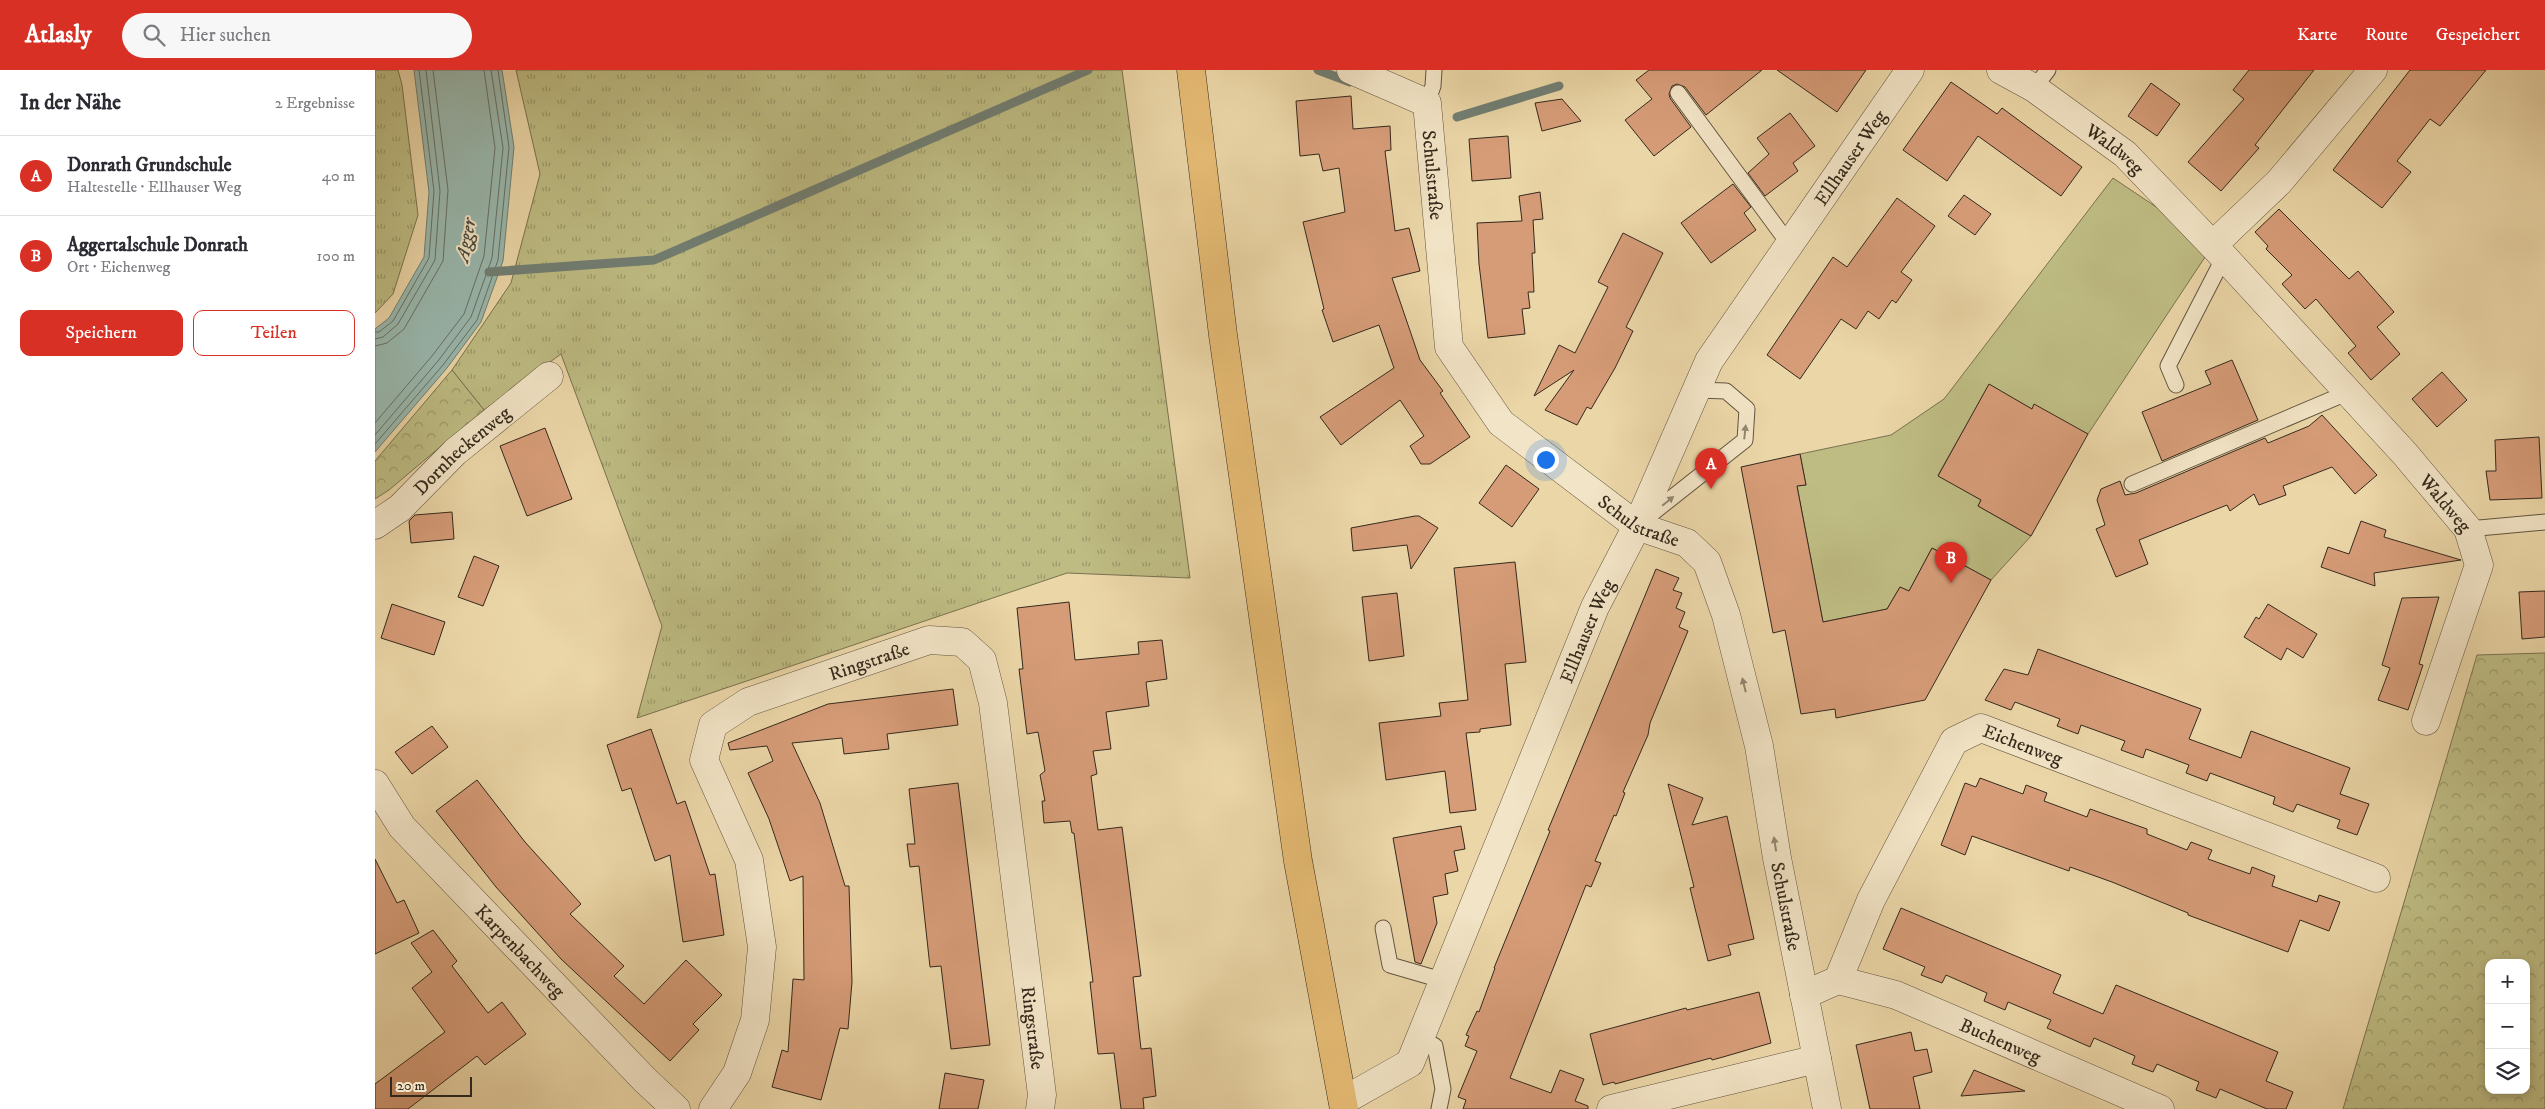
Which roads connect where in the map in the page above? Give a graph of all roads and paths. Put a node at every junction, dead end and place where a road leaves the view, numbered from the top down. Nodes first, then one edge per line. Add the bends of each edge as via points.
1 (1191, 70) edge
2 (1351, 70) edge
3 (1434, 70) edge
4 (1910, 70) edge
5 (2001, 70) edge
6 (2373, 70) edge
7 (2041, 79) edge
8 (1678, 93) dead end
9 (1427, 103) junction
10 (1789, 244) junction
11 (2219, 251) junction
12 (549, 376) dead end
13 (2177, 385) dead end
14 (1697, 390) junction
15 (2349, 392) junction
16 (2133, 484) dead end
17 (2545, 522) edge
18 (375, 525) edge
19 (1637, 526) junction
20 (2468, 529) junction
21 (2426, 721) dead end
22 (375, 784) edge
23 (2375, 878) dead end
24 (1383, 928) dead end
25 (1838, 980) junction
26 (1445, 981) junction
27 (1804, 995) junction
28 (1421, 1038) junction
29 (1817, 1059) junction
30 (1343, 1105) edge
31 (676, 1109) edge
32 (713, 1109) edge
33 (1041, 1109) edge
34 (1439, 1109) edge
35 (1611, 1109) edge
36 (1827, 1109) edge
37 (2160, 1109) edge

1 - 30 main road via 1223,335 1298,861
2 - 9 street, Schulstraße
3 - 9 lane
4 - 10 street, Ellhauser Weg
5 - 7 street, Waldweg
6 - 11 street
7 - 11 street, Waldweg via 2125,154
8 - 10 lane
9 - 19 street, Schulstraße via 1449,347 1501,423
10 - 14 street, Ellhauser Weg via 1709,361
11 - 13 lane via 2168,366
11 - 15 street, Waldweg
12 - 18 street, Dornheckenweg via 455,452 400,508
14 - 19 street, Ellhauser Weg
19 -> 14 lane via 1745,440 1747,409 1725,391
15 - 16 lane
15 - 20 street, Waldweg
17 - 20 lane
19 - 26 street, Ellhauser Weg via 1595,607
27 -> 19 street, Schulstraße via 1759,746 1723,606 1707,562 1687,543
20 - 21 street, Waldweg via 2479,565
22 - 31 street, Karpenbachweg via 402,827
23 - 25 street, Eichenweg via 1981,728 1954,741 1871,900
24 - 26 lane via 1390,965
25 - 27 street
25 - 37 street, Buchenweg via 1896,995
26 - 28 street, Ellhauser Weg
27 - 29 street, Schulstraße
28 - 30 street, Ellhauser Weg via 1410,1063
28 - 34 lane via 1435,1046 1443,1089
29 - 35 street
29 - 36 street, Schulstraße
32 - 33 street, Ringstraße via 737,1073 755,1020 762,947 749,860 704,760 713,725 747,702 929,640 962,642 982,660 993,703

